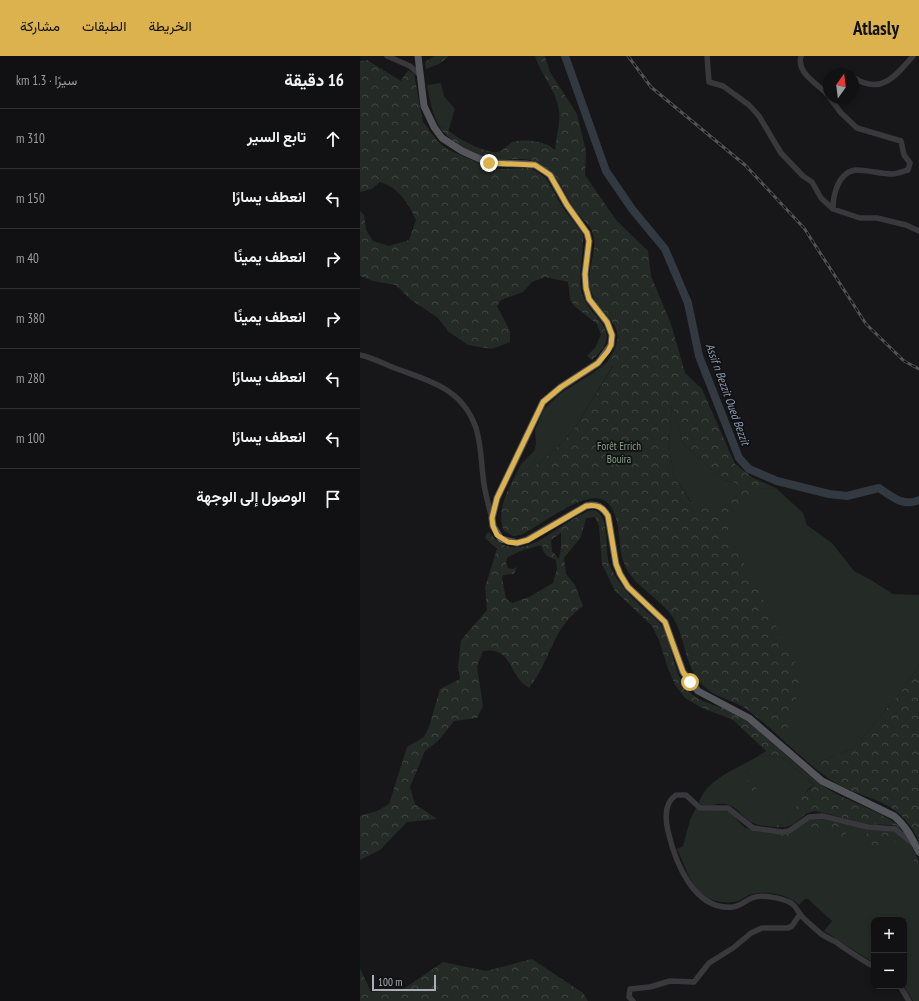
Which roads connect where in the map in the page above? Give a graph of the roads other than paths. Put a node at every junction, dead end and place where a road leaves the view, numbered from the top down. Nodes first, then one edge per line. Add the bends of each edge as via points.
1 (387, 56) edge
2 (418, 56) edge
3 (707, 56) edge
4 (801, 56) edge
5 (913, 56) edge
6 (420, 75) junction
7 (859, 80) edge
8 (823, 90) edge
9 (835, 104) edge
10 (833, 209) junction
11 (919, 231) edge
12 (360, 355) edge
13 (492, 518) junction
14 (915, 845) junction
15 (919, 852) edge
16 (800, 914) junction
17 (871, 965) edge
18 (902, 989) edge
19 (633, 1001) edge
20 (909, 1001) edge

1 - 6 street via 410,66
2 - 6 main road
3 - 10 street via 709,82 723,86 749,105 759,116 781,153 812,182 821,198
4 - 8 street via 799,62 802,70
5 - 7 street via 890,81 875,85
6 - 13 main road via 424,106 442,138 478,159 495,163 535,165 550,175 587,233 589,241 586,288 589,299 607,322 612,335 608,351 598,363 543,402 497,498
9 - 10 street via 859,130 901,141 904,155 910,163 908,170 894,174 851,171 836,188
10 - 11 street via 860,218 878,218 906,225
12 - 13 street via 433,382 454,394 462,403 475,427
13 - 14 main road via 497,535 508,542 517,543 528,540 586,506 600,506 608,516 620,574 628,587 665,622 683,672 698,691 745,715 822,781 894,816 902,823
14 - 15 main road
14 - 16 street via 895,829 868,827 822,816 809,817 789,831 753,828 728,808 700,808 686,795 680,794 671,798 666,810 666,825 671,845 698,895 720,906 733,907 754,897 776,898 792,903
16 - 17 street via 823,936
16 - 19 street via 788,928 762,928 751,933 709,963 694,982 670,981 630,989 628,993
18 - 20 street

